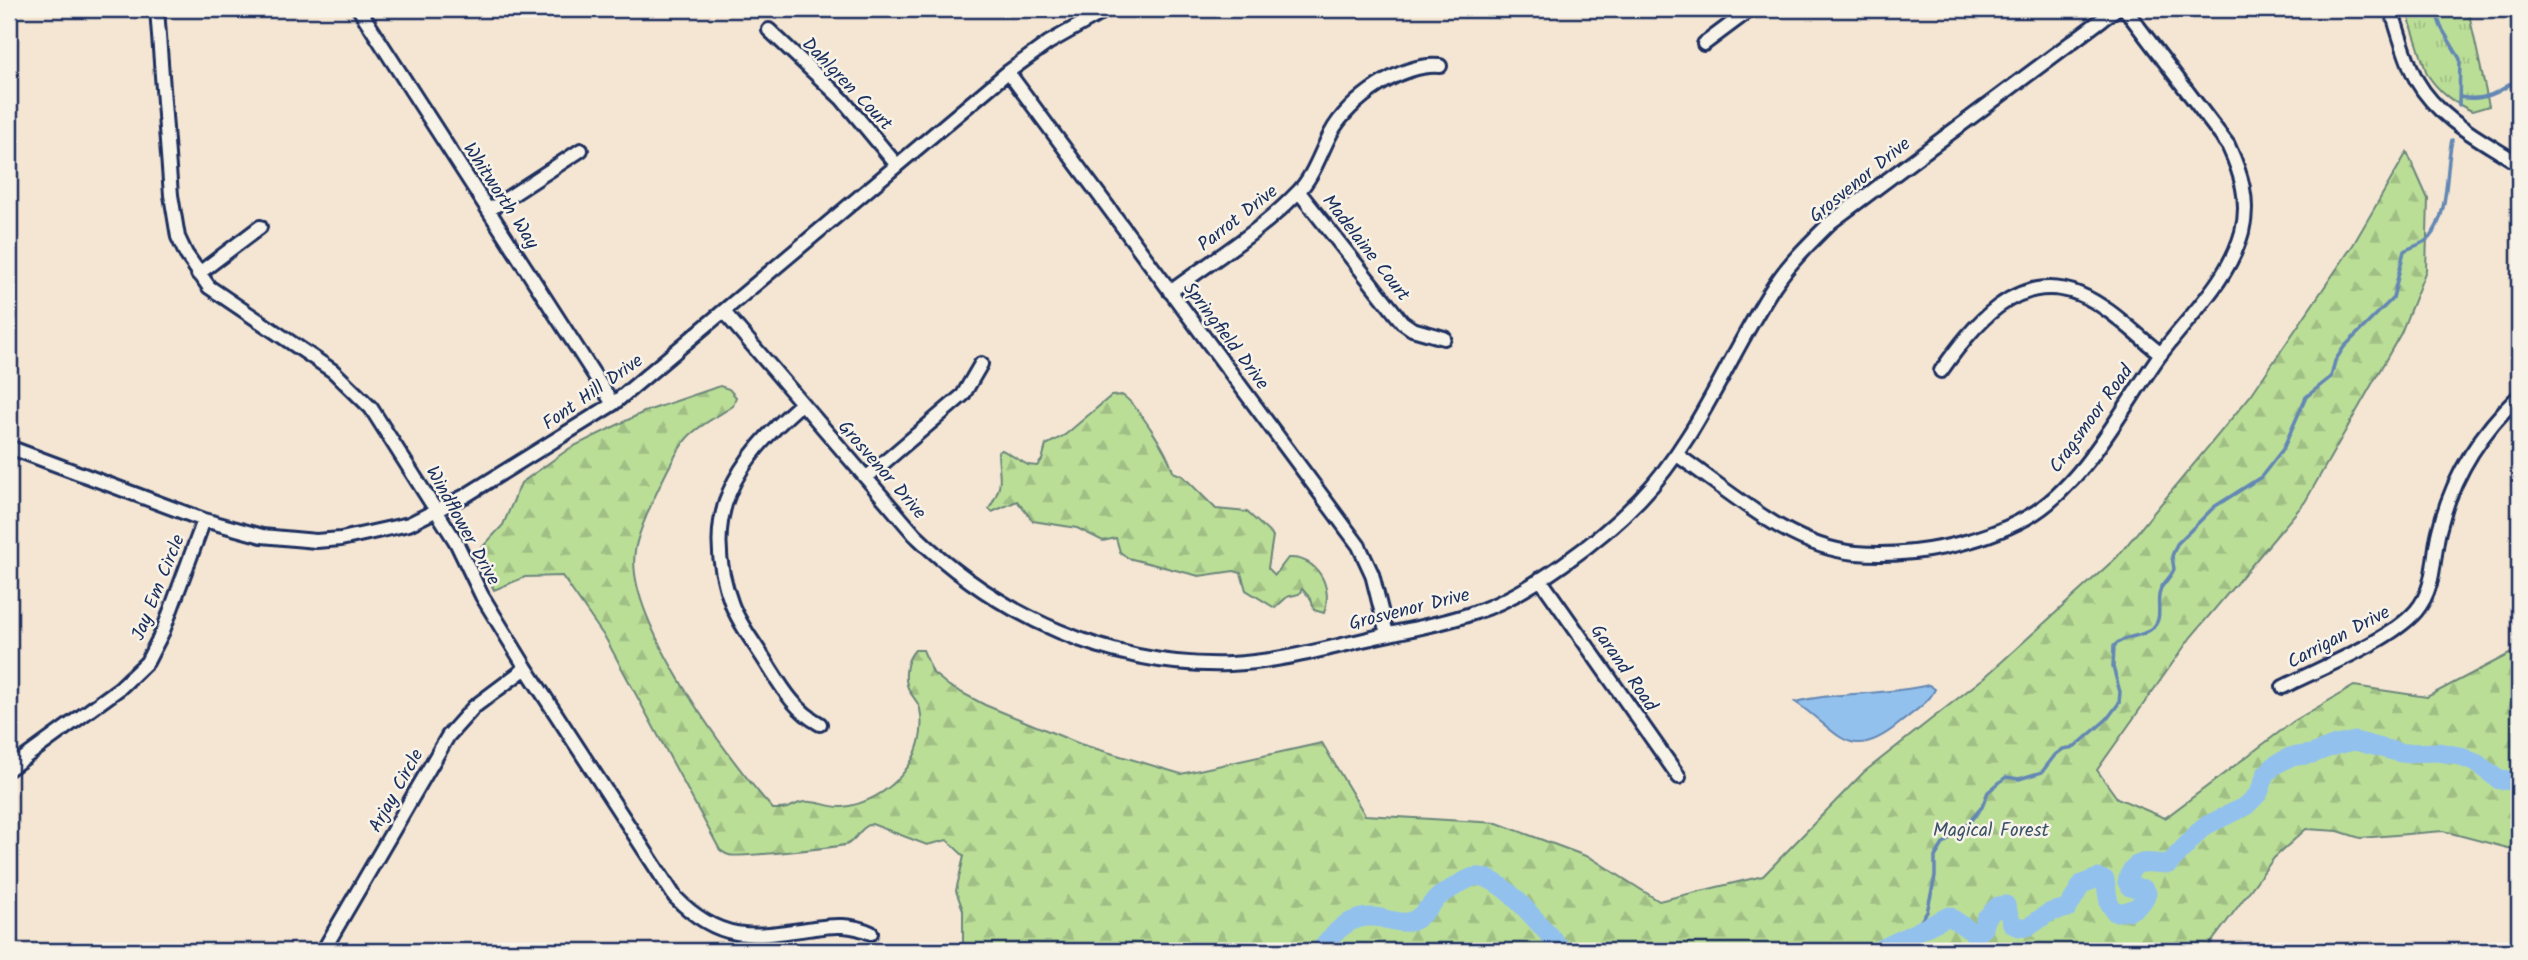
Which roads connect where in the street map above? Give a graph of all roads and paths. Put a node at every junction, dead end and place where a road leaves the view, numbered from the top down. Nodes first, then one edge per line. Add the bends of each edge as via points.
1 (157, 9) edge
2 (359, 9) edge
3 (1108, 9) edge
4 (1751, 9) edge
5 (2116, 9) edge
6 (2125, 9) edge
7 (2391, 9) edge
8 (1088, 14) edge
9 (769, 30) dead end
10 (1704, 44) dead end
11 (1440, 66) dead end
12 (1008, 72) junction
13 (581, 150) dead end
14 (897, 164) junction
15 (2519, 164) edge
16 (1299, 192) junction
17 (489, 210) junction
18 (260, 227) dead end
19 (198, 274) junction
20 (1171, 292) junction
21 (724, 312) junction
22 (1444, 338) dead end
23 (2161, 354) junction
24 (981, 364) dead end
25 (1941, 371) dead end
26 (2519, 396) edge
27 (613, 404) junction
28 (801, 404) junction
29 (9, 447) edge
30 (1677, 455) junction
31 (867, 477) junction
32 (438, 512) junction
33 (204, 520) junction
34 (1540, 579) junction
35 (1387, 634) junction
36 (526, 668) junction
37 (2283, 688) dead end
38 (820, 724) dead end
39 (9, 769) edge
40 (1679, 776) dead end
41 (872, 933) dead end
42 (323, 951) edge

1 - 19 street, Windflower Drive via 174,218
2 - 17 street, Whitworth Way
3 - 8 street, Font Hill Drive
4 - 10 street
5 - 30 street, Grosvenor Drive via 1831,222 1774,286
6 - 23 street, Cragsmoor Road via 2228,145 2244,187 2245,209 2235,252
7 - 15 street via 2409,66 2429,97 2456,123
8 - 12 street, Font Hill Drive
9 - 14 street, Dahlgren Court via 842,99
11 - 16 street, Parrot Drive via 1404,71 1348,108
12 - 14 street, Font Hill Drive
12 - 20 street, Springfield Drive
13 - 17 street
14 - 21 street, Font Hill Drive
16 - 20 street, Parrot Drive
16 - 22 street, Madelaine Court via 1402,322
17 - 27 street, Whitworth Way
18 - 19 street
19 - 32 street, Windflower Drive via 228,302 354,390
20 - 35 street, Springfield Drive via 1359,546 1372,574
21 - 27 street, Font Hill Drive
21 - 28 street, Grosvenor Drive
23 - 25 street via 2096,304 2077,293 2055,289 2032,291 1995,307
23 - 30 street, Cragsmoor Road via 2080,470 2057,495 2028,517 1954,543 1886,554 1833,549 1778,525
24 - 31 street via 963,395
26 - 37 street, Carrigan Drive via 2481,437 2454,483 2438,536 2431,586 2416,610 2394,630
27 - 32 street, Font Hill Drive
28 - 31 street, Grosvenor Drive
28 - 38 street via 751,452 732,484 720,534 721,558 733,607 745,629 789,698
29 - 33 street, Font Hill Drive
30 - 34 street, Grosvenor Drive via 1617,521
31 - 35 street, Grosvenor Drive via 915,535 968,581 1033,620 1105,648 1190,663 1230,664 1272,660
32 - 33 street, Font Hill Drive via 367,536 316,541 262,536
32 - 36 street, Windflower Drive
33 - 39 street, Jay Em Circle via 147,662 120,688
34 - 35 street, Grosvenor Drive via 1478,612
34 - 40 street, Garand Road
36 - 41 street, Windflower Drive via 675,897 702,922 737,935 832,926
36 - 42 street, Arjay Circle via 474,708 448,736

